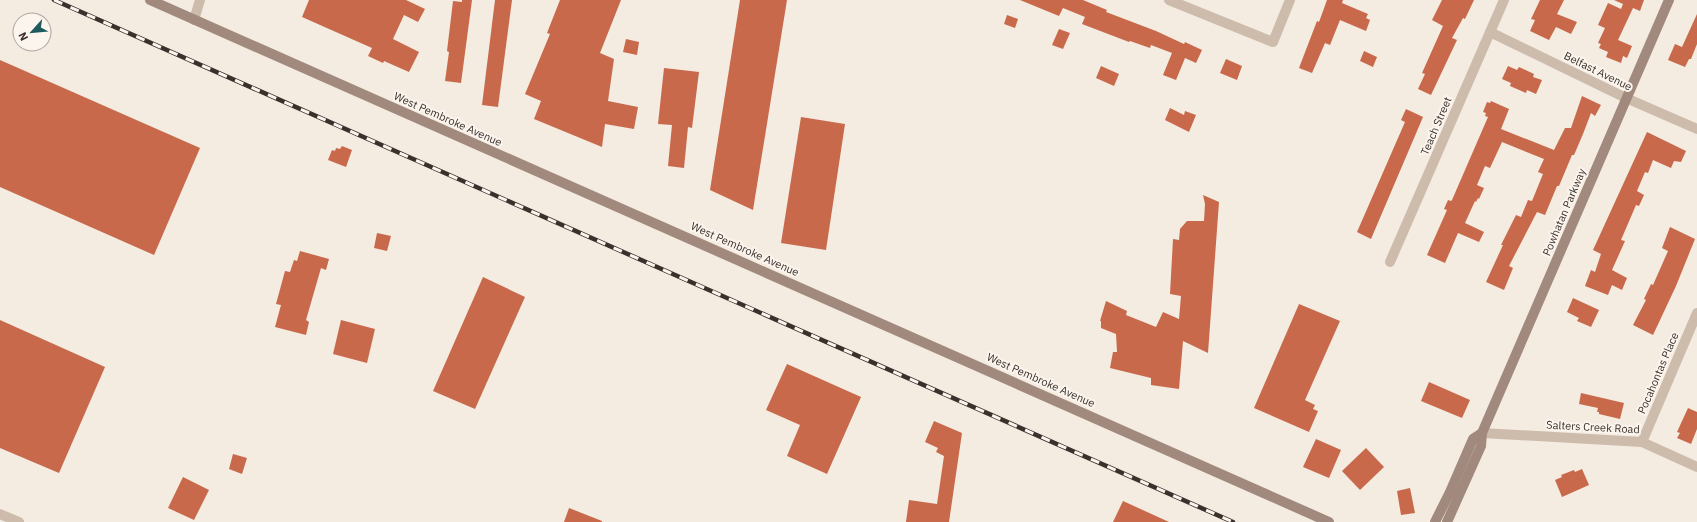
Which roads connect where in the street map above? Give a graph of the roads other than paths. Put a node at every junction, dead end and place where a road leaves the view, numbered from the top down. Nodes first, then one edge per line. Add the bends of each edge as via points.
1 (150, 0) edge
2 (200, 0) edge
3 (1169, 0) edge
4 (1290, 0) edge
5 (1504, 0) edge
6 (1669, 0) edge
7 (194, 20) junction
8 (1490, 32) junction
9 (1626, 98) junction
10 (1697, 129) edge
11 (1390, 262) dead end
12 (1697, 313) edge
13 (1482, 433) junction
14 (1642, 442) junction
15 (1697, 467) edge
16 (0, 514) edge
17 (19, 522) edge
18 (1329, 522) edge
19 (1435, 522) edge
20 (1447, 522) edge

1 - 7 main road, West Pembroke Avenue
2 - 7 street
3 - 4 street via 1274,42
5 - 8 street, Teach Street
6 - 9 main road, Powhatan Parkway
7 - 18 main road, West Pembroke Avenue
8 - 9 street, Belfast Avenue
8 - 11 street, Teach Street
9 - 10 street, Belfast Avenue
9 - 13 main road, Powhatan Parkway
12 - 14 street, Pocahontas Place
13 - 14 street, Salters Creek Road
13 - 19 main road, Powhatan Parkway via 1473,439
13 - 20 main road, Powhatan Parkway via 1481,446
14 - 15 street, Salters Creek Road
16 - 17 street

